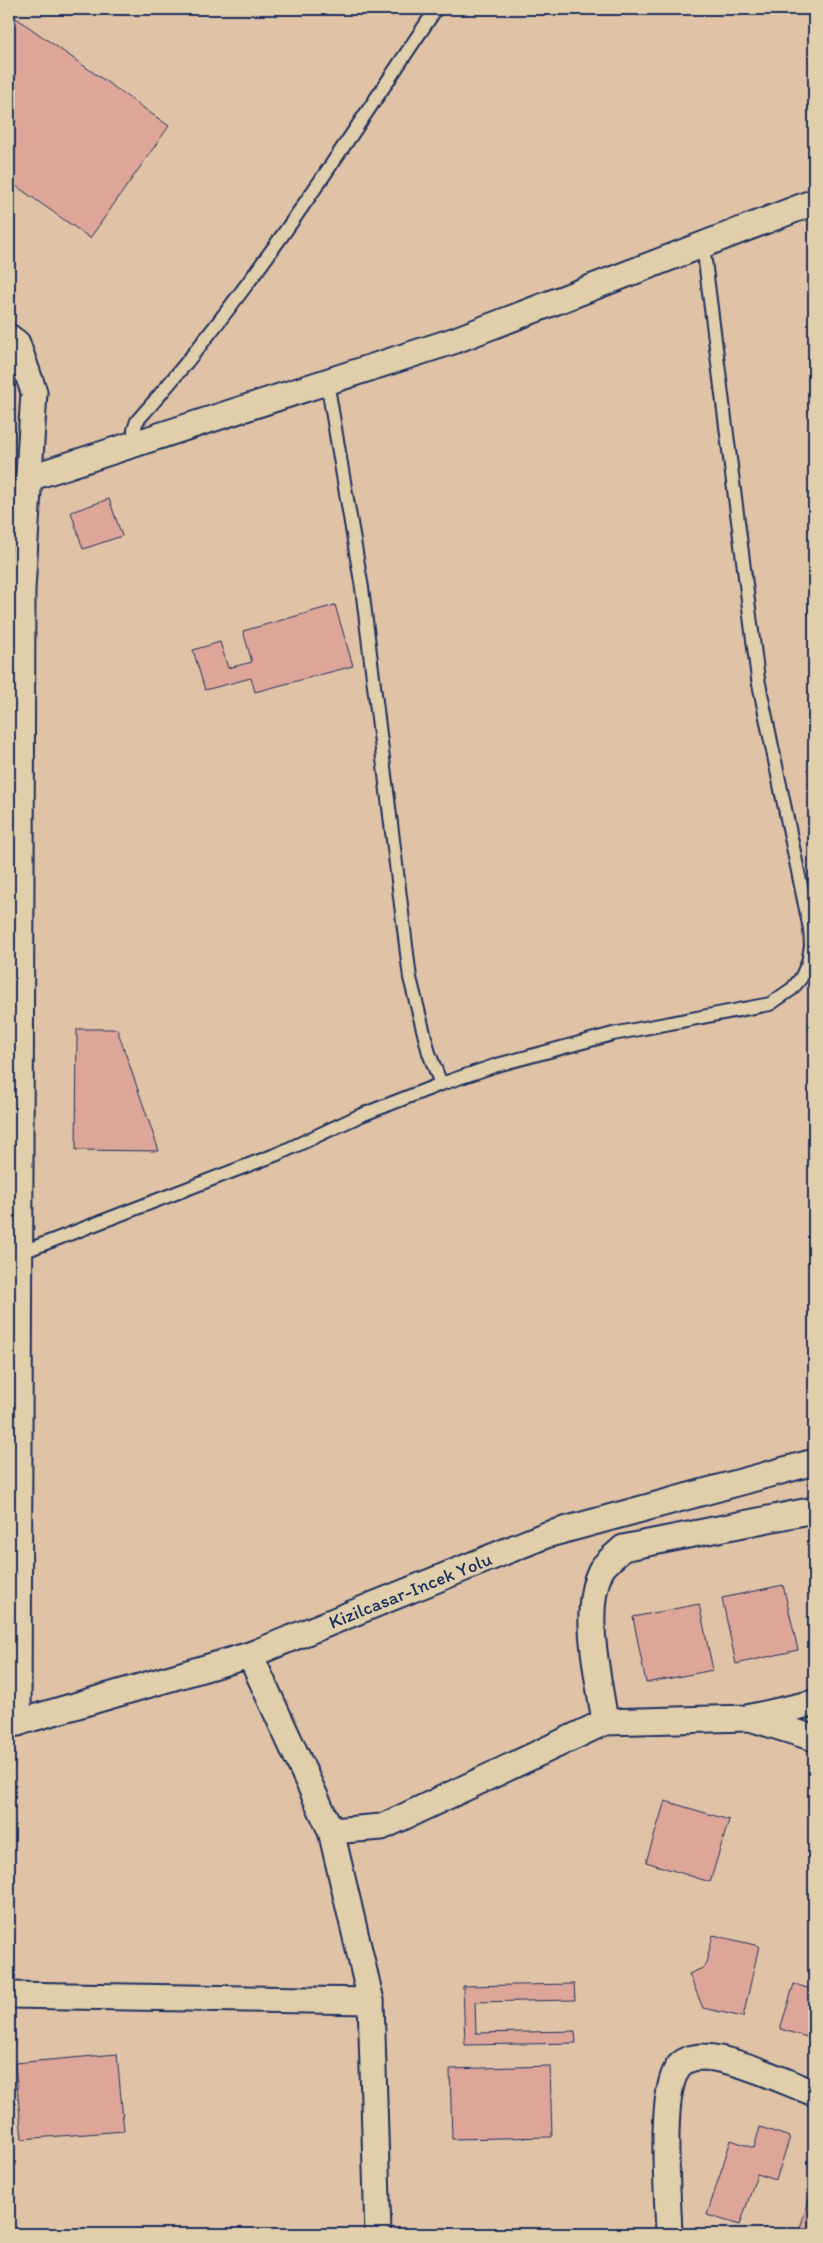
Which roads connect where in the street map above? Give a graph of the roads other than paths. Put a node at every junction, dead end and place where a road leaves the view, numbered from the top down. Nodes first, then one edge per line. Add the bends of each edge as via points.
1 (436, 9) edge
2 (814, 202) edge
3 (702, 245) junction
4 (9, 337) edge
5 (327, 381) junction
6 (135, 443) junction
7 (29, 478) junction
8 (441, 1084) junction
9 (20, 1253) junction
10 (814, 1462) edge
11 (814, 1510) edge
12 (250, 1655) junction
13 (814, 1703) edge
14 (747, 1718) junction
15 (605, 1722) junction
16 (13, 1724) edge
17 (814, 1738) edge
18 (331, 1831) junction
19 (9, 1995) edge
20 (371, 2001) junction
21 (814, 2094) edge
22 (378, 2234) edge
23 (669, 2234) edge

1 - 6 lane via 332,165 256,271 137,421
2 - 3 street
3 - 5 street via 453,341
3 - 8 lane via 758,679 810,929 808,963 792,989 770,1004 555,1048
4 - 7 street via 16,343 34,392
5 - 6 street
5 - 8 lane via 362,588 410,978 429,1053
6 - 7 street
7 - 9 street via 22,590
8 - 9 lane via 359,1116 280,1153
9 - 16 street
10 - 12 street, Kizilcasar-Incek Yolu via 546,1535
11 - 15 street via 623,1548 602,1569 592,1604 592,1633
12 - 16 street, Kizilcasar-Incek Yolu
12 - 18 street
13 - 14 street
14 - 15 street
14 - 17 street
15 - 18 street via 382,1827
18 - 20 street
19 - 20 street
20 - 22 street
21 - 23 street via 723,2059 702,2057 685,2060 677,2067 668,2096

